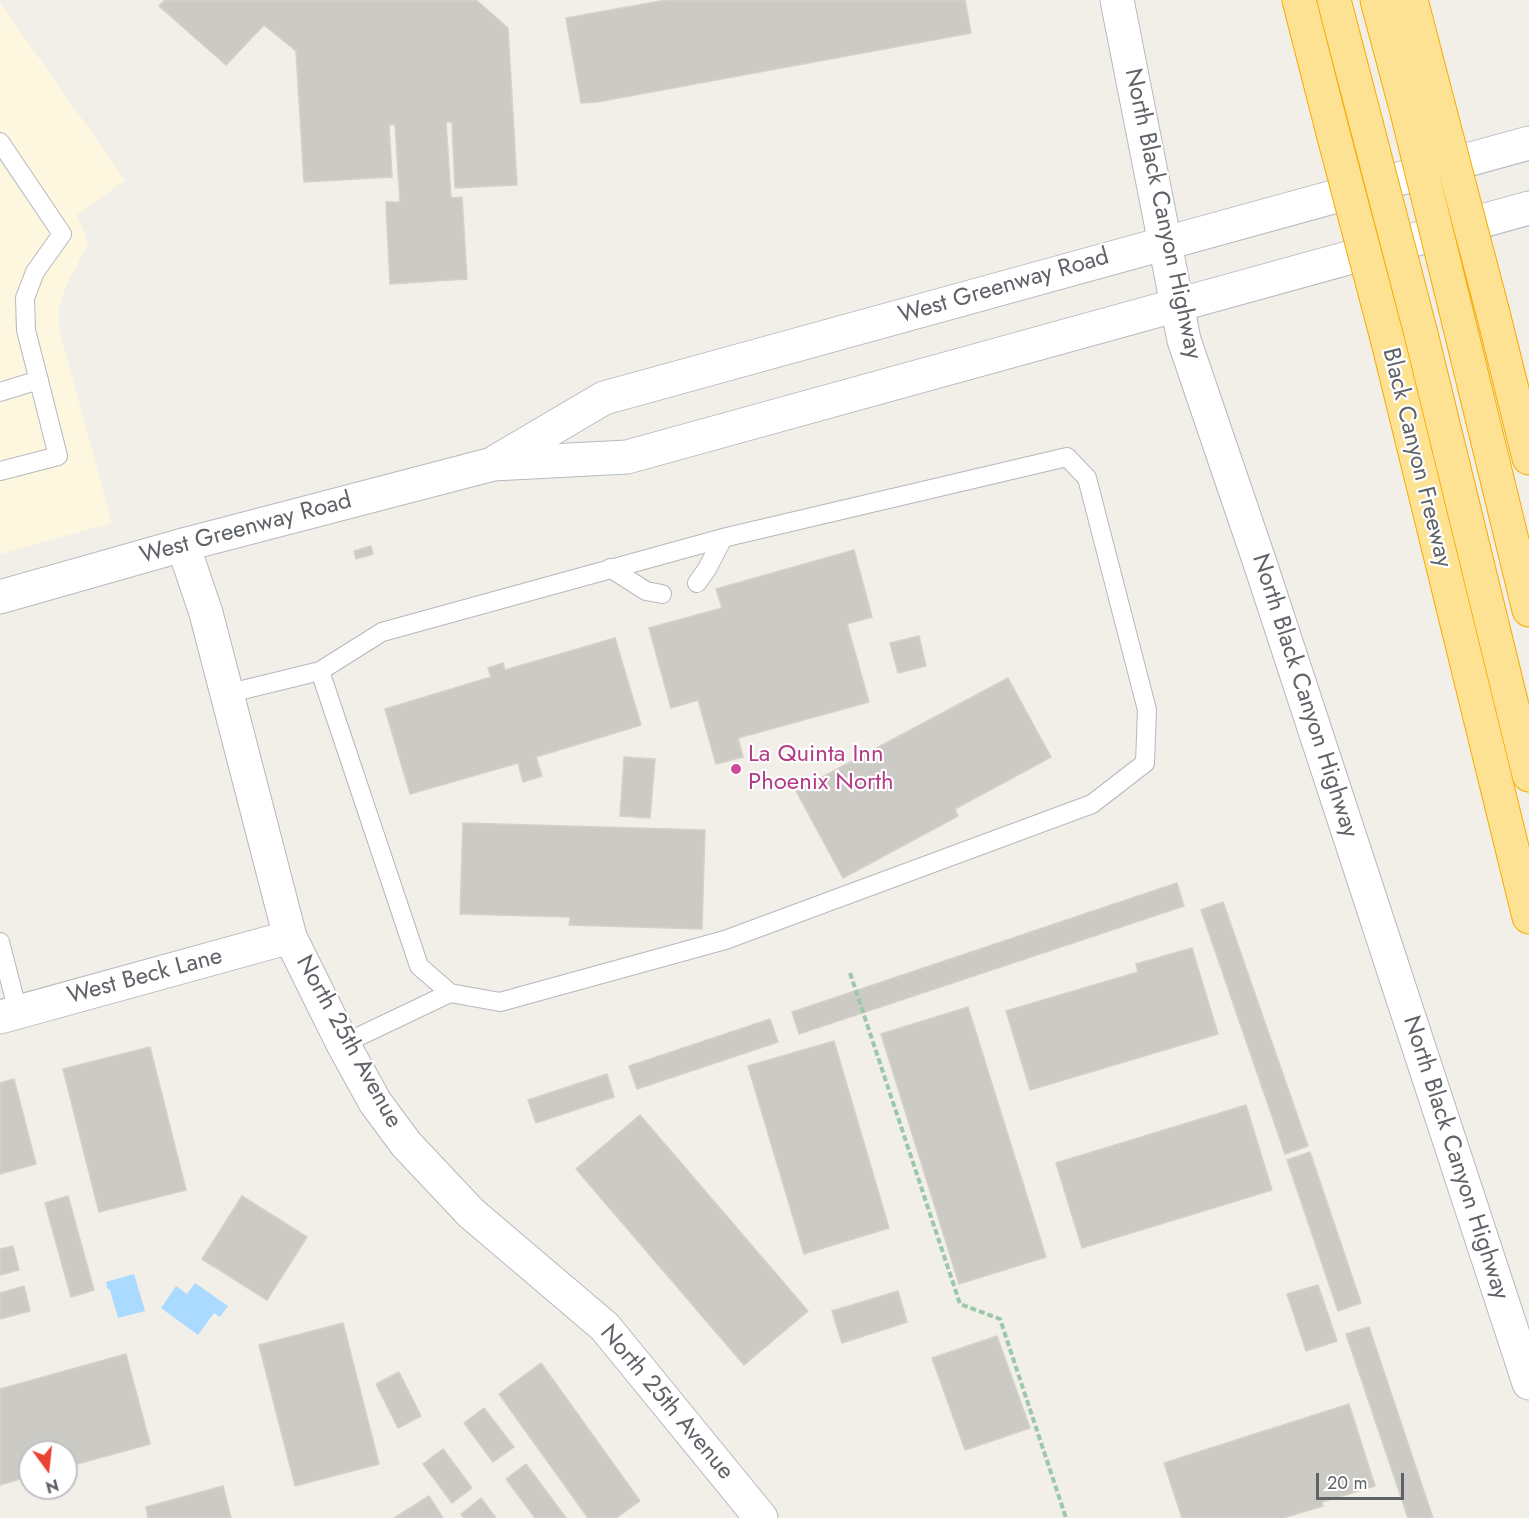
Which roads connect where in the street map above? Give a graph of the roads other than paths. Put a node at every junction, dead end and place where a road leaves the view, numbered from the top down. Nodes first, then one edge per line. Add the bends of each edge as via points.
1 (1117, 0) edge
2 (1299, 0) edge
3 (1334, 0) edge
4 (1377, 0) edge
5 (1411, 0) edge
6 (0, 142) edge
7 (1529, 143) edge
8 (1529, 208) edge
9 (1164, 242) junction
10 (1178, 306) junction
11 (39, 380) junction
12 (0, 392) edge
13 (1529, 458) edge
14 (493, 464) junction
15 (0, 471) edge
16 (723, 538) junction
17 (183, 545) junction
18 (610, 568) junction
19 (698, 583) dead end
20 (662, 594) dead end
21 (0, 597) edge
22 (1529, 610) edge
23 (320, 671) junction
24 (226, 694) junction
25 (1529, 775) edge
26 (1529, 917) edge
27 (290, 937) junction
28 (0, 942) edge
29 (450, 993) junction
30 (9, 1015) edge
31 (343, 1044) junction
32 (1529, 1383) edge
33 (761, 1518) edge

1 - 9 main road, North Black Canyon Highway
2 - 26 highway, Black Canyon Freeway, bridge via 1388,342
3 - 25 highway, bridge
4 - 22 highway, bridge
5 - 13 highway, bridge
6 - 11 lane via 62,234 35,272 26,298 26,330
7 - 9 main road, West Greenway Road
8 - 10 main road, West Greenway Road
9 - 10 main road, North Black Canyon Highway
9 - 14 main road, West Greenway Road via 604,398
10 - 14 main road, West Greenway Road via 627,457
10 - 32 main road, North Black Canyon Highway via 1184,340
11 - 12 lane
11 - 15 lane via 58,456
14 - 17 main road, West Greenway Road
16 - 18 lane
16 - 19 lane
16 - 29 lane via 1067,457 1087,478 1147,710 1145,763 1092,804 724,940 500,1002
17 - 21 main road, West Greenway Road
17 - 24 main road, North 25th Avenue via 206,613
18 - 20 lane via 646,591
18 - 23 lane via 382,632
23 - 24 lane
23 - 29 lane via 419,966
24 - 27 main road, North 25th Avenue
27 - 30 main road, West Beck Lane
27 - 31 main road, North 25th Avenue
28 - 30 lane
29 - 31 lane
31 - 33 main road, North 25th Avenue via 375,1101 406,1144 471,1214 605,1327

